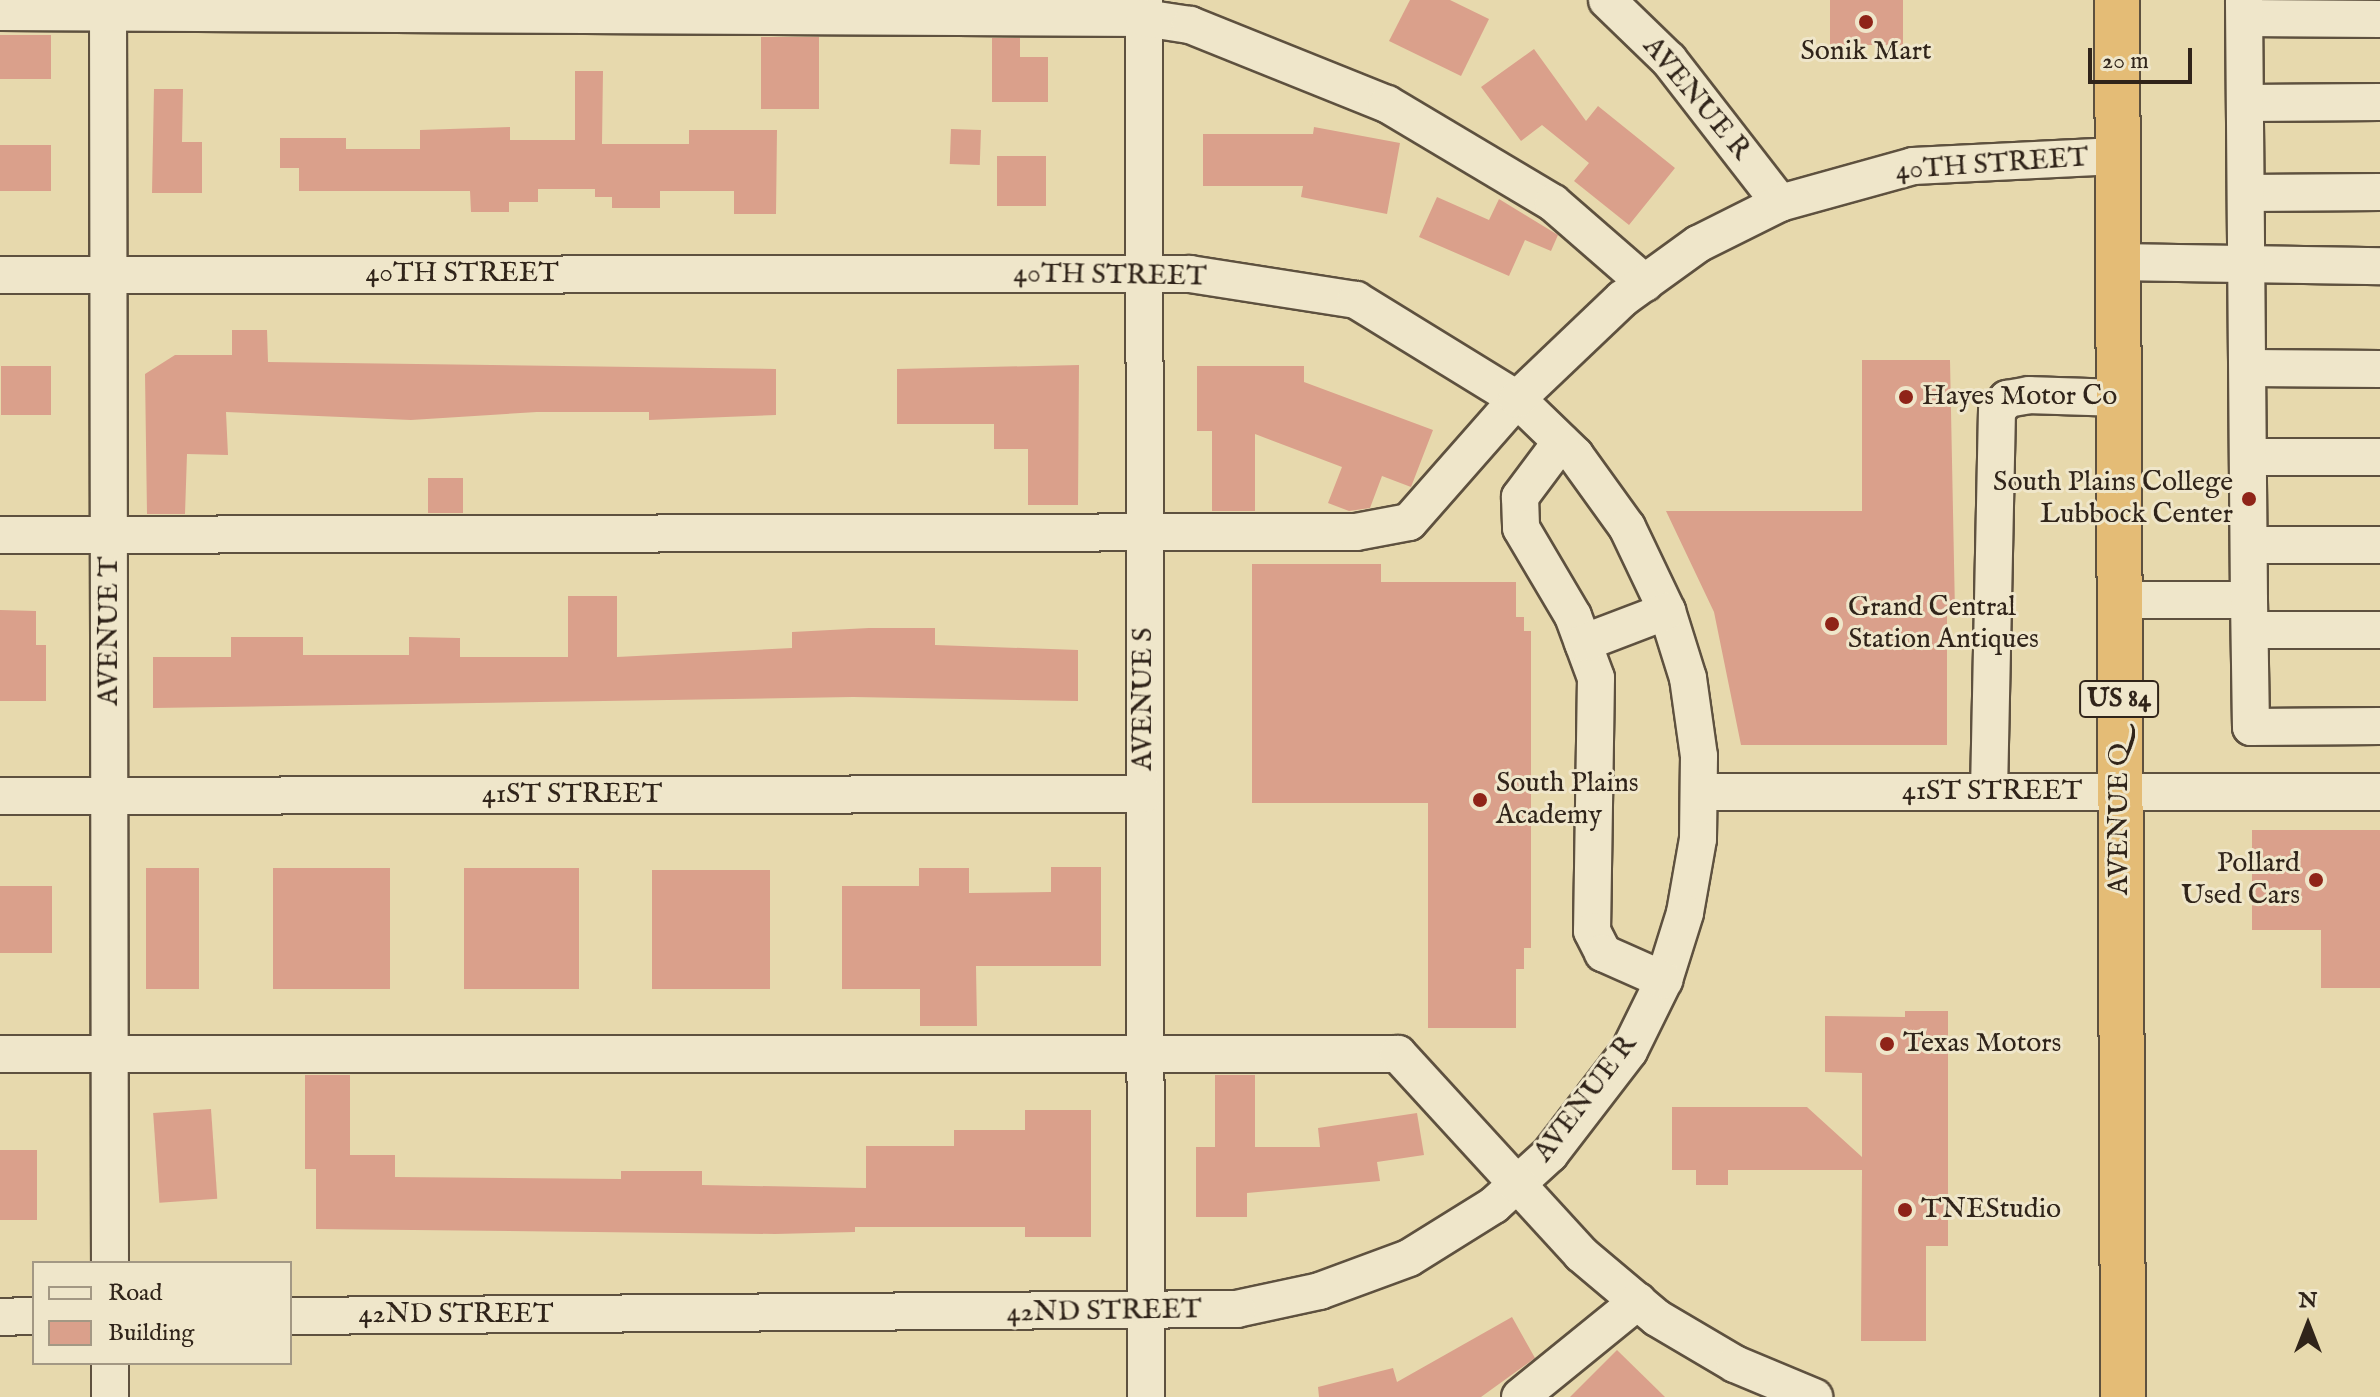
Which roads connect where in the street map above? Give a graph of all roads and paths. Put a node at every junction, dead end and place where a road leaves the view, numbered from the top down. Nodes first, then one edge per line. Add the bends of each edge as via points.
1 (1607, 0) edge
2 (2117, 0) edge
3 (108, 6) edge
4 (1144, 9) edge
5 (2245, 9) edge
6 (0, 12) edge
7 (2380, 19) edge
8 (2380, 102) edge
9 (2246, 103) junction
10 (2117, 156) junction
11 (2380, 192) edge
12 (2247, 193) junction
13 (1780, 203) junction
14 (2118, 262) junction
15 (2248, 262) junction
16 (2380, 266) edge
17 (110, 274) junction
18 (1145, 274) junction
19 (0, 275) edge
20 (1645, 283) junction
21 (2249, 368) junction
22 (2380, 369) edge
23 (2118, 398) junction
24 (1517, 399) junction
25 (1561, 442) junction
26 (2249, 457) junction
27 (2380, 457) edge
28 (0, 535) edge
29 (110, 535) junction
30 (1144, 535) junction
31 (2249, 545) junction
32 (2380, 545) edge
33 (2119, 600) junction
34 (1667, 611) junction
35 (2249, 615) junction
36 (2380, 630) edge
37 (1583, 643) junction
38 (2380, 726) edge
39 (1700, 792) junction
40 (1989, 792) junction
41 (2119, 792) junction
42 (2380, 792) edge
43 (1144, 794) junction
44 (0, 796) edge
45 (110, 796) junction
46 (1664, 980) junction
47 (0, 1054) edge
48 (110, 1054) junction
49 (1145, 1056) junction
50 (1516, 1184) junction
51 (110, 1261) edge
52 (1638, 1301) junction
53 (1146, 1313) junction
54 (32, 1316) edge
55 (292, 1316) edge
56 (0, 1317) edge
57 (110, 1365) edge
58 (1775, 1391) edge
59 (110, 1397) edge
60 (1146, 1397) edge
61 (1520, 1397) edge
62 (1814, 1397) edge
63 (2123, 1397) edge

1 - 13 street, AVENUE R via 1669,60
2 - 10 highway, AVENUE Q / US 84
3 - 4 street
3 - 6 street
3 - 17 street, AVENUE T
4 - 18 street, AVENUE S
4 - 20 street via 1220,32 1387,104 1553,203
5 - 7 street
5 - 9 street
8 - 9 street
9 - 12 street
10 - 13 street, 40TH STREET via 1913,166
10 - 14 highway, AVENUE Q / US 84
11 - 12 street
12 - 15 street
13 - 20 street, 40TH STREET via 1698,244
14 - 15 street
14 - 23 highway, AVENUE Q / US 84
15 - 16 street
15 - 21 street
17 - 18 street, 40TH STREET
17 - 19 street, 40TH STREET
17 - 29 street, AVENUE T
18 - 24 street, 40TH STREET via 1263,283 1356,300
18 - 30 street, AVENUE S
20 - 24 street, 40TH STREET
21 - 22 street
21 - 26 street
23 - 33 highway, AVENUE Q / US 84
23 - 40 street via 2029,395 2007,399 1997,411
24 - 25 street, AVENUE R
24 - 30 street via 1409,522 1356,532
25 - 34 street, AVENUE R via 1627,527
25 - 37 street via 1520,497 1521,528
26 - 27 street
26 - 31 street
28 - 29 street
29 - 30 street
29 - 45 street, AVENUE T
30 - 43 street, AVENUE S
31 - 32 street
31 - 35 street
33 - 35 street
33 - 41 highway, AVENUE Q / US 84
34 - 37 street
34 - 39 street, AVENUE R via 1688,678
35 - 36 street
35 - 38 street via 2251,727
37 - 46 street via 1596,678 1592,931 1603,953
39 - 40 street, 41ST STREET
39 - 46 street, AVENUE R via 1685,913
40 - 41 street, 41ST STREET
41 - 42 street, 41ST STREET
41 - 63 highway, AVENUE Q / US 84
43 - 45 street, 41ST STREET
43 - 49 street, AVENUE S
44 - 45 street, 41ST STREET
45 - 48 street, AVENUE T
46 - 50 street, AVENUE R via 1629,1051 1550,1154
47 - 48 street
48 - 49 street
48 - 51 street, AVENUE T
49 - 50 street via 1398,1054
49 - 53 street, AVENUE S
50 - 52 street via 1581,1254
50 - 53 street, 42ND STREET via 1409,1258 1320,1291 1237,1309
52 - 58 street
52 - 61 street
53 - 55 street, 42ND STREET
53 - 60 street, AVENUE S
54 - 56 street
57 - 59 street
58 - 62 street

